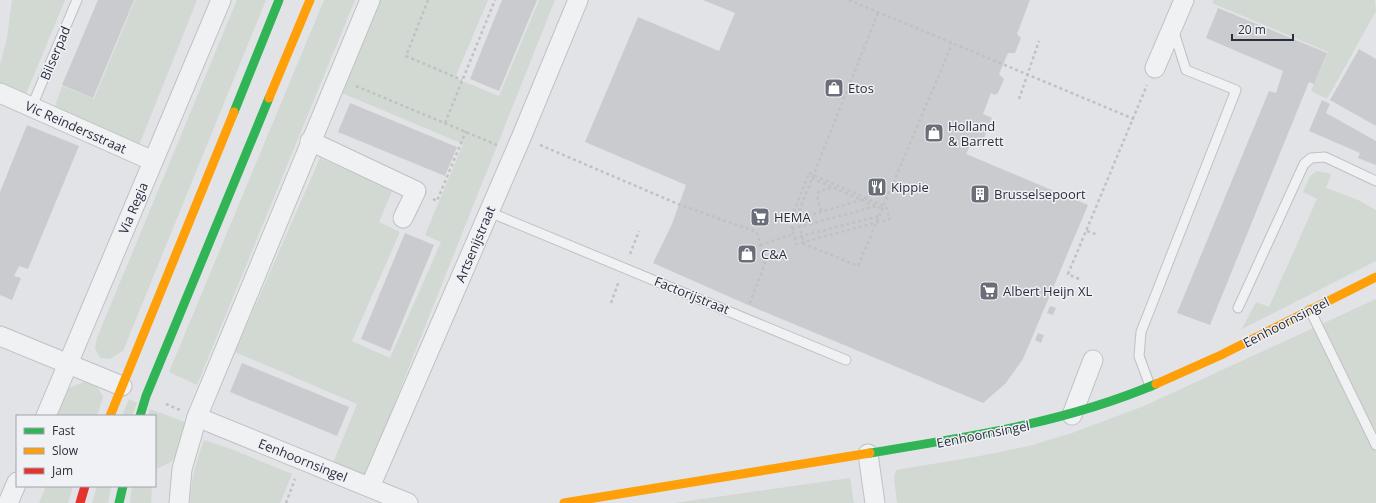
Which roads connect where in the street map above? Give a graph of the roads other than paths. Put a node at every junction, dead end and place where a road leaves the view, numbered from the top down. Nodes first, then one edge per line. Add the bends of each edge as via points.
1 (77, 0) edge
2 (220, 0) edge
3 (279, 0) edge
4 (310, 0) edge
5 (370, 0) edge
6 (578, 0) edge
7 (1184, 0) edge
8 (1172, 28) junction
9 (1151, 77) road end
10 (0, 93) edge
11 (32, 106) junction
12 (310, 141) junction
13 (153, 161) junction
14 (1376, 181) edge
15 (489, 212) junction
16 (403, 218) dead end
17 (1376, 277) edge
18 (1238, 308) dead end
19 (1310, 310) junction
20 (0, 336) edge
21 (846, 360) dead end
22 (1093, 360) dead end
23 (69, 364) junction
24 (122, 386) junction
25 (1150, 386) junction
26 (1072, 414) junction
27 (46, 415) edge
28 (110, 415) edge
29 (140, 415) edge
30 (197, 417) junction
31 (1376, 445) edge
32 (868, 454) junction
33 (16, 484) edge
34 (85, 487) edge
35 (123, 487) edge
36 (370, 487) junction
37 (8, 503) edge
38 (80, 503) edge
39 (119, 503) edge
40 (179, 503) edge
41 (408, 503) edge
42 (564, 503) edge
43 (874, 503) edge

1 - 11 lane, Bilserpad
2 - 13 street, Via Regia
3 - 24 main road
4 - 29 main road
5 - 12 street
6 - 15 street, Artsenijstraat
7 - 8 street
8 - 9 street
8 - 25 lane via 1186,70 1236,90 1141,332 1139,356
10 - 11 street, Vic Reindersstraat
11 - 13 street, Vic Reindersstraat
12 - 16 street via 416,191
12 - 30 street
13 - 23 street, Via Regia
14 - 18 lane via 1325,157 1311,158 1304,164
15 - 21 lane, Factorijstraat
15 - 36 street, Artsenijstraat
17 - 19 main road, Eenhoornsingel
19 - 25 main road, Eenhoornsingel via 1238,347
19 - 31 lane
20 - 23 street
22 - 26 street
23 - 24 street
23 - 27 street, Via Regia
24 - 28 main road
25 - 26 main road, Eenhoornsingel
26 - 32 main road, Eenhoornsingel via 1003,431
30 - 36 street, Eenhoornsingel
30 - 40 street via 182,469
32 - 42 main road, Eenhoornsingel
32 - 43 street
33 - 37 street
34 - 38 main road
35 - 39 main road
36 - 41 street, Eenhoornsingel

